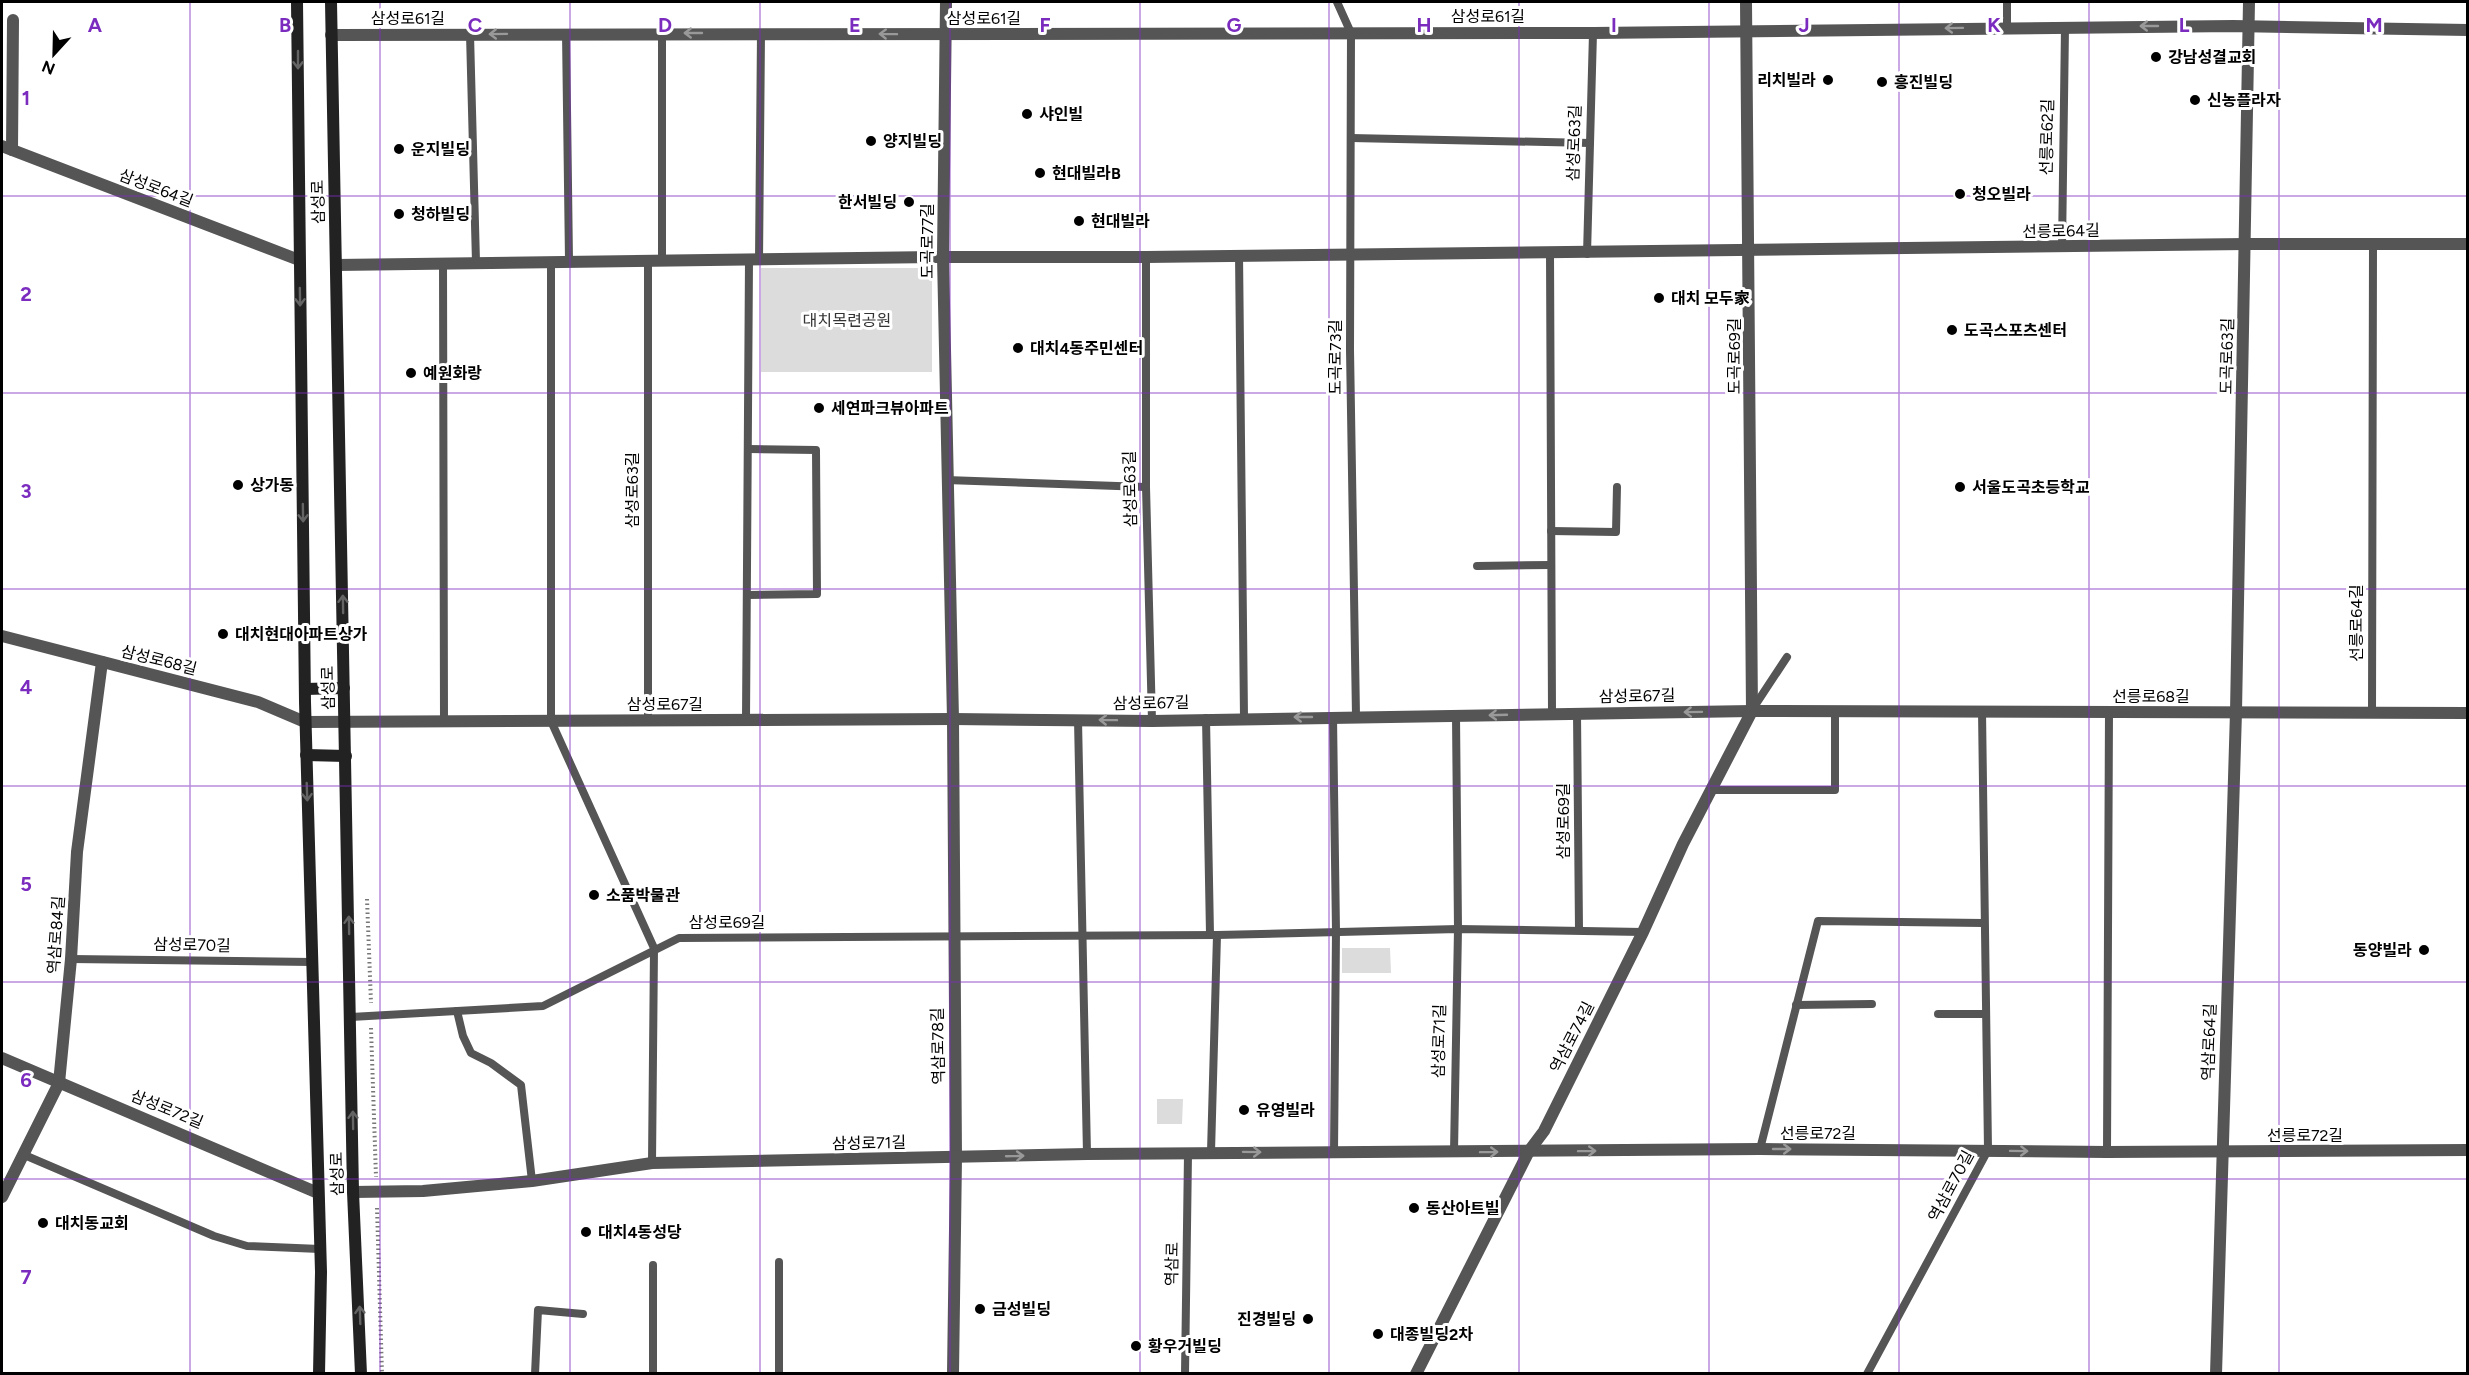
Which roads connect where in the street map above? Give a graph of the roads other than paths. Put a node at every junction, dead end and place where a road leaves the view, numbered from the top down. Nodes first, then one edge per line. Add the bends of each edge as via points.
1 (297, 2) edge
2 (331, 2) edge
3 (946, 2) edge
4 (1337, 2) edge
5 (1746, 2) edge
6 (2007, 2) edge
7 (2249, 2) edge
8 (13, 20) dead end
9 (2249, 26) junction
10 (2007, 27) junction
11 (2065, 27) junction
12 (1746, 30) junction
13 (2468, 30) edge
14 (566, 33) junction
15 (662, 33) junction
16 (761, 33) junction
17 (1351, 33) junction
18 (1593, 33) junction
19 (470, 34) junction
20 (946, 34) junction
21 (331, 35) junction
22 (1351, 138) junction
23 (1590, 142) junction
24 (7, 148) edge
25 (2246, 244) junction
26 (2468, 244) edge
27 (2373, 246) junction
28 (2062, 248) junction
29 (1749, 249) junction
30 (1239, 254) junction
31 (1351, 254) junction
32 (1550, 254) junction
33 (1587, 254) junction
34 (943, 257) junction
35 (1146, 257) junction
36 (299, 260) junction
37 (569, 260) junction
38 (648, 260) junction
39 (662, 260) junction
40 (476, 261) junction
41 (551, 261) junction
42 (754, 261) junction
43 (444, 262) junction
44 (336, 265) junction
45 (749, 449) junction
46 (946, 480) junction
47 (1146, 487) junction
48 (1617, 487) dead end
49 (1551, 531) junction
50 (1551, 565) junction
51 (1477, 566) dead end
52 (748, 595) junction
53 (2, 636) edge
54 (1787, 657) dead end
55 (102, 662) junction
56 (344, 688) junction
57 (305, 690) junction
58 (1752, 711) junction
59 (1834, 711) junction
60 (1982, 711) junction
61 (1552, 712) junction
62 (2109, 712) junction
63 (2236, 712) junction
64 (1577, 713) junction
65 (2372, 713) junction
66 (2468, 713) edge
67 (1356, 716) junction
68 (1456, 716) junction
69 (1244, 717) junction
70 (1333, 717) junction
71 (1206, 718) junction
72 (953, 719) junction
73 (648, 720) junction
74 (746, 720) junction
75 (1078, 720) junction
76 (551, 721) junction
77 (1152, 721) junction
78 (305, 722) junction
79 (345, 722) junction
80 (444, 722) junction
81 (306, 755) junction
82 (346, 756) junction
83 (1710, 790) junction
84 (1983, 923) junction
85 (1458, 929) junction
86 (1579, 930) junction
87 (1336, 931) junction
88 (1643, 932) junction
89 (1214, 934) junction
90 (1084, 935) junction
91 (953, 936) junction
92 (654, 948) junction
93 (71, 959) junction
94 (312, 962) junction
95 (1872, 1004) dead end
96 (1796, 1005) junction
97 (457, 1011) junction
98 (1938, 1014) dead end
99 (1985, 1014) junction
100 (351, 1017) junction
101 (2, 1058) edge
102 (59, 1083) junction
103 (1760, 1149) junction
104 (1988, 1150) junction
105 (2468, 1150) edge
106 (1529, 1151) junction
107 (1211, 1152) junction
108 (1454, 1152) junction
109 (2107, 1152) junction
110 (2222, 1152) junction
111 (1334, 1153) junction
112 (22, 1154) junction
113 (1087, 1154) junction
114 (1188, 1154) junction
115 (956, 1158) junction
116 (652, 1163) junction
117 (532, 1181) junction
118 (353, 1192) junction
119 (318, 1193) junction
120 (2, 1197) edge
121 (320, 1249) junction
122 (779, 1262) dead end
123 (653, 1265) dead end
124 (583, 1314) dead end
125 (319, 1374) edge
126 (361, 1374) edge
127 (535, 1374) edge
128 (653, 1374) edge
129 (778, 1374) edge
130 (953, 1374) edge
131 (1185, 1374) edge
132 (1416, 1374) edge
133 (1867, 1374) edge
134 (2216, 1374) edge

1 -> 36 main road, 삼성로
2 - 21 main road, 삼성로
3 - 20 street, 도곡로77길
4 - 17 lane, 도곡로73길
5 - 12 street, 도곡로69길
6 - 10 lane
7 - 9 street, 도곡로63길
8 - 24 street
9 -> 11 street
9 - 13 street
9 - 25 street, 도곡로63길
10 - 11 street
10 -> 12 street
11 - 28 lane, 선릉로62길
12 - 18 street, 삼성로61길
12 - 29 street, 도곡로69길
14 - 15 street, 삼성로61길
14 -> 19 street, 삼성로61길
14 - 37 lane
16 -> 15 street, 삼성로61길
15 - 39 lane
20 -> 16 street, 삼성로61길
16 - 42 lane
17 - 18 street, 삼성로61길
17 - 20 street, 삼성로61길
17 - 22 lane, 도곡로73길
18 - 23 lane, 삼성로63길
19 - 21 street, 삼성로61길
19 - 40 lane
20 - 34 street, 도곡로77길
21 - 44 main road, 삼성로
22 - 23 lane
22 - 31 lane, 도곡로73길
23 - 33 lane, 삼성로63길
24 - 36 street, 삼성로64길
25 - 27 street, 선릉로64길
25 - 28 street, 선릉로64길
25 - 63 street, 도곡로63길
26 - 27 street, 선릉로64길
27 - 65 lane, 선릉로64길
28 - 29 street, 선릉로64길
29 - 33 street
29 - 58 street, 도곡로69길
30 - 31 street
30 - 35 street
30 - 69 lane
31 - 32 street
31 - 67 lane, 도곡로73길
32 - 33 street
32 - 49 lane
34 - 35 street
34 - 42 street
34 - 46 street, 도곡로77길
35 - 47 lane, 삼성로63길
36 -> 57 main road, 삼성로
37 - 38 street
37 - 41 street
38 - 39 street
38 - 73 lane, 삼성로63길
39 - 42 street
40 - 41 street
40 - 43 street
41 - 76 lane
42 - 45 lane
43 - 44 street
43 - 80 lane
56 -> 44 main road, 삼성로
45 - 52 lane
45 - 52 lane via 816,450 817,594
46 - 47 lane
46 - 72 street, 도곡로77길
47 - 77 lane, 삼성로63길
48 - 49 lane via 1616,532
49 - 50 lane
50 - 51 lane
50 - 61 lane
52 - 74 lane
53 - 55 street, 삼성로68길
54 - 58 lane
55 - 78 street, 삼성로68길 via 258,702
55 - 93 street, 역삼로84길 via 77,852
56 - 57 main road
56 - 79 main road, 삼성로
57 - 78 main road, 삼성로
58 - 59 street, 선릉로68길
58 -> 64 street, 삼성로67길
58 - 83 street, 역삼로74길
59 - 60 street, 선릉로68길
59 - 83 lane via 1835,790
60 - 62 street, 선릉로68길
60 - 84 lane, 역삼로70길
61 - 64 street, 삼성로67길
61 -> 68 street, 삼성로67길
62 - 63 street, 선릉로68길
62 - 109 lane
63 - 65 street, 선릉로68길
63 - 110 street, 역삼로64길
64 - 86 lane, 삼성로69길
65 - 66 street, 선릉로68길
67 - 68 street, 삼성로67길
67 - 70 street, 삼성로67길
68 - 85 lane
70 -> 69 street, 삼성로67길
69 - 71 street, 삼성로67길
70 - 87 lane
71 - 77 street, 삼성로67길
71 - 89 lane
72 - 74 street, 삼성로67길
72 - 75 street, 삼성로67길
72 - 91 street, 역삼로78길
73 - 74 street, 삼성로67길
73 - 76 street, 삼성로67길
77 -> 75 street, 삼성로67길
75 - 90 lane
76 - 80 street, 삼성로67길
76 - 92 lane
78 - 79 street, 삼성로67길
78 - 81 main road, 삼성로
79 - 80 street, 삼성로67길
79 - 82 main road, 삼성로
81 - 82 main road
81 -> 94 main road, 삼성로
100 -> 82 main road, 삼성로
83 - 88 street, 역삼로74길
84 - 96 lane via 1818,921
84 - 99 lane, 역삼로70길
85 - 86 lane, 삼성로69길
85 - 87 lane, 삼성로69길
85 - 108 lane, 삼성로71길
86 - 88 lane, 삼성로69길
87 - 89 lane, 삼성로69길
87 - 111 lane
88 - 106 street, 역삼로74길 via 1544,1131
89 - 90 lane, 삼성로69길
89 - 107 lane
90 - 91 lane, 삼성로69길
90 - 113 lane
91 - 92 lane, 삼성로69길 via 679,938
91 - 115 street, 역삼로78길
92 - 97 lane, 삼성로69길 via 543,1006
92 - 116 lane
93 - 94 lane, 삼성로70길
93 - 102 street, 역삼로84길
94 - 119 main road, 삼성로
95 - 96 lane
96 - 103 lane
97 - 100 lane, 삼성로69길
97 - 117 lane via 471,1053 521,1085
98 - 99 lane
99 - 104 lane, 역삼로70길
118 -> 100 main road, 삼성로
101 - 102 street, 삼성로72길
102 - 112 street, 역삼로84길
102 - 119 street, 삼성로72길
103 -> 104 street, 선릉로72길
106 -> 103 street, 선릉로72길
104 -> 109 street, 선릉로72길
104 - 133 lane, 역삼로70길
105 - 110 street, 선릉로72길
108 -> 106 street, 삼성로71길
106 - 132 street, 역삼로74길
107 -> 111 street, 삼성로71길
107 - 114 street, 삼성로71길
108 - 111 street, 삼성로71길
109 - 110 street, 선릉로72길
110 - 134 street, 역삼로64길
112 - 120 street, 역삼로84길
112 - 121 lane via 214,1236 247,1246
113 - 114 street, 삼성로71길
115 -> 113 street, 삼성로71길
114 - 131 lane, 역삼로
115 - 116 street, 삼성로71길
115 - 130 street, 역삼로78길
116 - 117 street, 삼성로71길
117 - 118 street, 삼성로71길 via 423,1191
126 -> 118 main road, 삼성로
119 - 121 main road, 삼성로
121 - 125 main road, 삼성로
122 - 129 lane
123 - 128 lane
124 - 127 lane via 538,1310

